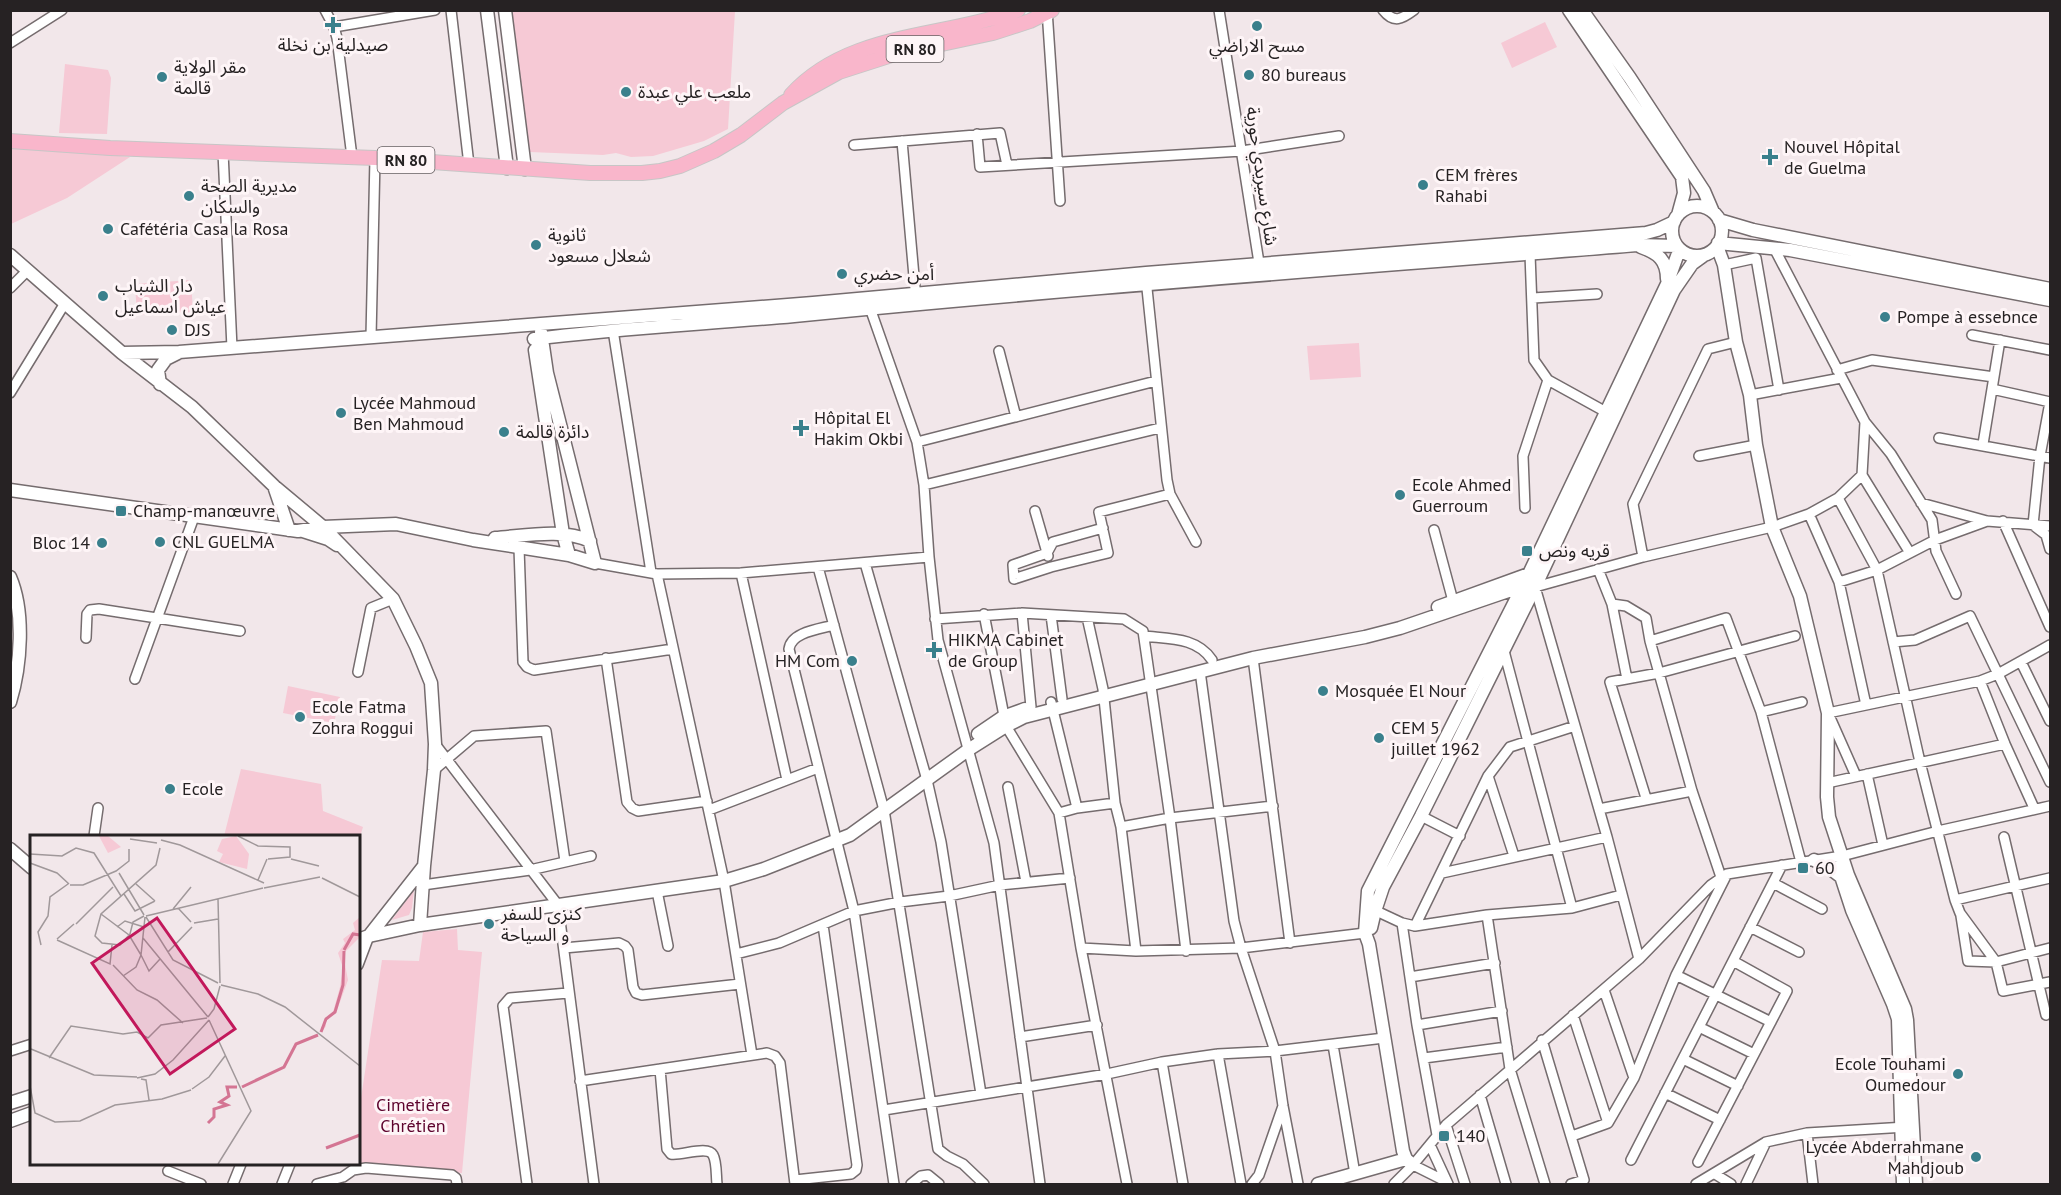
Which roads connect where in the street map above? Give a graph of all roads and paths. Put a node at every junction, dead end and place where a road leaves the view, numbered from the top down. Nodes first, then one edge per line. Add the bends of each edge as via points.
1 (63, 10) edge
2 (325, 10) edge
3 (435, 10) edge
4 (451, 10) edge
5 (487, 10) edge
6 (505, 10) edge
7 (1018, 10) edge
8 (1220, 10) edge
9 (1383, 10) edge
10 (1414, 10) edge
11 (1569, 10) edge
12 (1582, 10) edge
13 (1049, 11) edge
14 (334, 27) junction
15 (10, 43) edge
16 (783, 103) junction
17 (977, 134) junction
18 (1339, 136) dead end
19 (10, 141) edge
20 (902, 141) junction
21 (854, 145) dead end
22 (1242, 151) junction
23 (223, 152) junction
24 (352, 157) junction
25 (375, 158) junction
26 (1057, 162) junction
27 (469, 165) junction
28 (1007, 165) junction
29 (507, 168) junction
30 (525, 169) junction
31 (1060, 201) dead end
32 (1716, 216) junction
33 (1676, 218) junction
34 (1637, 245) junction
35 (1718, 245) junction
36 (1774, 248) junction
37 (1679, 249) junction
38 (1530, 254) junction
39 (10, 255) edge
40 (1703, 256) junction
41 (1724, 265) junction
42 (1260, 269) junction
43 (28, 270) junction
44 (1146, 279) junction
45 (1667, 284) junction
46 (10, 288) edge
47 (2050, 289) edge
48 (1597, 294) dead end
49 (916, 298) junction
50 (1533, 298) junction
51 (2050, 300) edge
52 (65, 303) junction
53 (870, 308) junction
54 (536, 325) junction
55 (613, 330) junction
56 (1972, 335) dead end
57 (371, 338) junction
58 (538, 339) junction
59 (2000, 340) junction
60 (1736, 342) junction
61 (232, 348) junction
62 (2050, 350) edge
63 (999, 351) dead end
64 (122, 352) junction
65 (179, 352) junction
66 (1839, 374) junction
67 (1994, 377) junction
68 (1548, 380) junction
69 (1156, 381) junction
70 (160, 384) junction
71 (1992, 389) junction
72 (1779, 390) junction
73 (10, 393) edge
74 (1750, 395) junction
75 (2050, 402) edge
76 (1606, 412) junction
77 (1016, 417) junction
78 (1865, 422) junction
79 (1160, 428) junction
80 (1939, 438) dead end
81 (917, 442) junction
82 (1983, 444) junction
83 (1756, 445) junction
84 (1699, 456) dead end
85 (2040, 456) junction
86 (2050, 458) edge
87 (1862, 475) junction
88 (924, 485) junction
89 (274, 486) junction
90 (10, 490) edge
91 (1170, 494) junction
92 (1838, 498) junction
93 (1921, 503) junction
94 (299, 505) junction
95 (1525, 508) dead end
96 (1035, 511) dead end
97 (282, 514) junction
98 (1809, 514) junction
99 (194, 517) junction
100 (1988, 521) junction
101 (2003, 521) junction
102 (265, 525) junction
103 (356, 525) junction
104 (2033, 525) junction
105 (2050, 526) edge
106 (324, 527) junction
107 (1772, 527) junction
108 (1103, 528) junction
109 (289, 530) junction
110 (1434, 530) dead end
111 (303, 531) junction
112 (563, 534) junction
113 (473, 540) junction
114 (1935, 540) junction
115 (590, 541) junction
116 (1196, 542) dead end
117 (519, 548) junction
118 (2050, 549) edge
119 (1047, 553) junction
120 (1910, 553) junction
121 (350, 554) junction
122 (569, 555) junction
123 (1643, 556) junction
124 (928, 557) junction
125 (595, 563) junction
126 (865, 563) junction
127 (818, 567) junction
128 (1052, 567) junction
129 (1598, 569) junction
130 (1877, 570) junction
131 (654, 573) junction
132 (741, 573) junction
133 (1529, 574) junction
134 (10, 577) edge
135 (1839, 582) junction
136 (1529, 587) junction
137 (1956, 594) dead end
138 (14, 599) edge
139 (393, 599) junction
140 (1454, 601) junction
141 (1612, 604) junction
142 (1023, 613) junction
143 (984, 614) junction
144 (1051, 615) junction
145 (1087, 617) junction
146 (157, 619) junction
147 (935, 619) junction
148 (834, 625) junction
149 (2050, 627) edge
150 (240, 631) dead end
151 (1144, 636) junction
152 (1795, 636) dead end
153 (86, 638) dead end
154 (1650, 641) junction
155 (1893, 642) junction
156 (2050, 645) edge
157 (673, 649) junction
158 (1504, 651) junction
159 (1739, 652) junction
160 (606, 658) junction
161 (1253, 658) junction
162 (1212, 660) junction
163 (2021, 662) junction
164 (1200, 671) junction
165 (358, 672) dead end
166 (1659, 673) junction
167 (1998, 674) junction
168 (1627, 679) junction
169 (135, 680) dead end
170 (1149, 681) junction
171 (1980, 681) junction
172 (1103, 693) junction
173 (1905, 695) junction
174 (10, 702) edge
175 (1802, 702) dead end
176 (1055, 703) junction
177 (1866, 705) junction
178 (1031, 707) junction
179 (1761, 712) junction
180 (1828, 712) junction
181 (2050, 721) edge
182 (1004, 722) junction
183 (1575, 726) junction
184 (1527, 740) junction
185 (435, 744) junction
186 (2005, 744) junction
187 (968, 746) junction
188 (447, 758) junction
189 (1920, 762) junction
190 (818, 768) junction
191 (434, 770) junction
192 (1868, 774) junction
193 (926, 776) junction
194 (1488, 776) junction
195 (1856, 776) junction
196 (787, 780) junction
197 (2050, 782) edge
198 (1827, 783) junction
199 (1008, 787) dead end
200 (1692, 791) junction
201 (1646, 798) junction
202 (1115, 803) junction
203 (708, 806) junction
204 (1273, 806) junction
205 (2050, 806) edge
206 (883, 807) junction
207 (98, 808) dead end
208 (1077, 808) junction
209 (2034, 808) junction
210 (1599, 809) junction
211 (1220, 812) junction
212 (1059, 813) junction
213 (1421, 816) junction
214 (1170, 818) junction
215 (1120, 827) junction
216 (1938, 831) junction
217 (94, 835) edge
218 (1460, 836) junction
219 (835, 837) junction
220 (1607, 837) junction
221 (2004, 837) dead end
222 (1883, 845) junction
223 (1556, 847) junction
224 (10, 849) edge
225 (591, 856) dead end
226 (1514, 856) junction
227 (1838, 857) junction
228 (565, 861) junction
229 (1808, 861) junction
230 (1782, 865) junction
231 (30, 866) edge
232 (424, 866) junction
233 (530, 870) junction
234 (1442, 873) junction
235 (1724, 875) junction
236 (1840, 876) junction
237 (1070, 878) junction
238 (2050, 878) edge
239 (724, 881) junction
240 (1026, 882) junction
241 (1773, 883) junction
242 (423, 885) junction
243 (1000, 885) junction
244 (2015, 886) junction
245 (657, 891) junction
246 (1621, 895) junction
247 (949, 896) junction
248 (1955, 900) junction
249 (900, 902) junction
250 (558, 905) junction
251 (1370, 908) junction
252 (1572, 908) junction
253 (1821, 909) dead end
254 (854, 911) junction
255 (1960, 913) junction
256 (1487, 915) junction
257 (1402, 923) junction
258 (420, 925) junction
259 (823, 925) junction
260 (1415, 926) junction
261 (1750, 927) junction
262 (362, 937) edge
263 (1367, 939) junction
264 (1290, 943) junction
265 (668, 946) dead end
266 (564, 948) junction
267 (1081, 948) junction
268 (1241, 948) junction
269 (2050, 948) edge
270 (1136, 951) junction
271 (1186, 951) junction
272 (1799, 952) dead end
273 (2031, 953) junction
274 (736, 954) junction
275 (1639, 959) junction
276 (1733, 961) junction
277 (1996, 962) junction
278 (1495, 963) junction
279 (1676, 975) junction
280 (1410, 977) junction
281 (2050, 982) edge
282 (740, 984) junction
283 (2039, 985) junction
284 (1604, 990) junction
285 (568, 993) junction
286 (1715, 996) junction
287 (1502, 1011) junction
288 (1573, 1015) junction
289 (2046, 1015) dead end
290 (1771, 1022) junction
291 (1097, 1025) junction
292 (1417, 1025) junction
293 (1699, 1027) junction
294 (1020, 1036) junction
295 (1384, 1038) junction
296 (1542, 1040) junction
297 (30, 1045) edge
298 (1333, 1045) junction
299 (1508, 1047) junction
300 (1275, 1050) junction
301 (10, 1051) edge
302 (1218, 1054) junction
303 (1754, 1054) junction
304 (752, 1055) junction
305 (1424, 1059) junction
306 (1683, 1059) junction
307 (1162, 1062) junction
308 (660, 1069) junction
309 (1510, 1070) junction
310 (1107, 1074) junction
311 (1634, 1078) junction
312 (580, 1081) junction
313 (1738, 1086) junction
314 (1027, 1087) junction
315 (1665, 1093) junction
316 (981, 1094) junction
317 (1480, 1095) junction
318 (30, 1097) edge
319 (10, 1103) edge
320 (930, 1103) junction
321 (1283, 1106) junction
322 (884, 1110) junction
323 (30, 1114) edge
324 (1720, 1120) junction
325 (10, 1121) edge
326 (1608, 1123) junction
327 (1446, 1125) junction
328 (1914, 1127) junction
329 (1900, 1128) junction
330 (1807, 1133) junction
331 (1437, 1135) junction
332 (1572, 1136) junction
333 (1766, 1142) junction
334 (1430, 1145) junction
335 (1631, 1160) dead end
336 (1409, 1162) junction
337 (1698, 1162) dead end
338 (242, 1165) edge
339 (290, 1165) edge
340 (168, 1171) dead end
341 (1355, 1174) junction
342 (1715, 1174) junction
343 (344, 1181) edge
344 (795, 1182) edge
345 (1447, 1183) edge
346 (201, 1185) edge
347 (233, 1185) edge
348 (282, 1185) edge
349 (317, 1185) edge
350 (457, 1185) edge
351 (527, 1185) edge
352 (594, 1185) edge
353 (717, 1185) edge
354 (894, 1185) edge
355 (911, 1185) edge
356 (939, 1185) edge
357 (984, 1185) edge
358 (1040, 1185) edge
359 (1127, 1185) edge
360 (1183, 1185) edge
361 (1241, 1185) edge
362 (1252, 1185) edge
363 (1298, 1185) edge
364 (1318, 1185) edge
365 (1394, 1185) edge
366 (1465, 1185) edge
367 (1506, 1185) edge
368 (1545, 1185) edge
369 (1571, 1185) edge
370 (1696, 1185) edge
371 (1731, 1185) edge
372 (1746, 1185) edge
373 (1813, 1185) edge
374 (1903, 1185) edge
375 (1916, 1185) edge

1 - 15 street
2 - 14 street
3 - 14 street
4 - 27 street
5 - 29 street
6 - 30 street
7 - 16 main road, RN 80 via 864,49 803,82
8 - 22 street, شارع سيريدي حورية
9 - 10 street via 1395,20
11 - 33 street via 1683,177 1684,193
12 - 32 street via 1704,191
13 - 16 main road, RN 80 via 993,33 924,47 839,72
13 - 26 street
14 - 24 street
16 - 30 main road, RN 80 via 736,138 680,166 619,174
17 - 20 street
17 - 28 street via 1000,133
17 - 28 street via 980,167
18 - 22 street
19 - 23 main road, RN 80
20 - 21 street
20 - 49 street
22 - 26 street
22 - 42 street, شارع سيريدي حورية
23 - 24 main road, RN 80
23 - 61 street
24 - 25 main road, RN 80
25 - 27 main road, RN 80
25 - 57 street
26 - 28 street
26 - 31 street
27 - 29 main road, RN 80
29 - 30 main road, RN 80
32 - 33 street via 1696,206
32 - 35 street via 1722,229
32 - 47 street via 1753,230
33 - 37 street via 1672,233
33 - 42 street via 1646,233
34 - 37 street
34 - 38 street
34 - 45 street via 1652,251 1666,264
35 - 36 street
35 - 40 street
35 - 41 street
36 - 51 street
36 - 66 street
37 - 40 street
37 - 45 street
38 - 42 street
38 - 50 street
39 - 43 street
40 - 136 street via 1692,264 1674,290
41 - 60 street
41 - 72 street via 1756,258
42 - 44 street
43 - 46 street
43 - 52 street
44 - 49 street
44 - 69 street
45 - 76 street
48 - 50 street
49 - 53 street
49 - 54 street
50 - 68 street via 1534,360
52 - 64 street
52 - 73 street
53 - 55 street
53 - 81 street
54 - 57 street
54 - 58 street
55 - 58 street
55 - 131 street
56 - 59 street
57 - 61 street
58 - 112 street
58 - 115 street
59 - 62 street
59 - 67 street
60 - 74 street
60 - 123 street via 1708,349 1633,504
61 - 65 street
63 - 77 street
64 - 65 street
64 - 70 street
65 - 70 street via 158,369
66 - 67 street via 1872,360
66 - 72 street
66 - 78 street
67 - 71 street
68 - 76 street
68 - 95 street via 1523,456
69 - 77 street
69 - 79 street
70 - 89 street via 192,407
71 - 75 street
71 - 82 street
72 - 74 street
74 - 83 street
75 - 85 street
76 - 133 street
77 - 81 street
78 - 87 street
78 - 93 street via 1892,454
79 - 88 street
79 - 91 street
80 - 82 street
81 - 88 street
82 - 85 street
83 - 84 street
83 - 107 street
85 - 86 street
85 - 104 street
87 - 92 street
87 - 120 street
88 - 124 street
89 - 94 street
89 - 97 street
90 - 99 street
91 - 108 street via 1099,512
91 - 116 street
92 - 98 street
92 - 130 street
93 - 100 street
93 - 114 street via 1932,519
94 - 97 street
94 - 106 street
96 - 119 street
97 - 102 street
97 - 109 street
98 - 107 street
98 - 135 street
99 - 102 street
99 - 146 street
100 - 101 street
100 - 114 street
101 - 104 street
101 - 149 street
102 - 109 street
103 - 106 street
103 - 113 street via 396,524
103 - 121 street
104 - 105 street
104 - 118 street via 2046,535
106 - 111 street
106 - 121 street
107 - 123 street
107 - 180 street via 1800,596
108 - 119 street via 1053,542
108 - 128 street via 1108,553
109 - 111 street
110 - 140 street
111 - 121 street via 328,539
112 - 113 street
112 - 115 street
112 - 122 street
113 - 117 street
114 - 120 street
114 - 137 street via 1936,551
115 - 125 street
117 - 122 street
117 - 160 street via 523,662 534,670
119 - 128 street
119 - 128 street via 1013,565 1014,579
120 - 130 street
121 - 139 street
122 - 125 street
123 - 129 street
124 - 126 street
124 - 147 street
125 - 131 street
126 - 127 street
126 - 193 street
127 - 132 street
127 - 148 street
129 - 136 street
129 - 141 street
130 - 135 street
130 - 155 street
131 - 132 street
131 - 157 street
132 - 196 street
133 - 136 street
133 - 140 street
134 - 138 street
135 - 177 street
136 - 158 street
136 - 161 street via 1400,628
136 - 183 street
136 - 251 street via 1374,878 1368,891
138 - 174 street via 19,657
139 - 165 street via 371,608
139 - 185 street via 431,683
140 - 162 street via 1374,627
141 - 154 street via 1626,606 1647,618
141 - 168 street
142 - 143 street
142 - 144 street
142 - 178 street
143 - 147 street
143 - 182 street
144 - 145 street
144 - 176 street
145 - 151 street via 1124,619 1143,631
145 - 172 street
146 - 150 street
146 - 153 street via 90,610
146 - 169 street
147 - 187 street
148 - 190 street via 795,637 789,649
148 - 206 street
151 - 162 street via 1187,641 1206,650
151 - 170 street
152 - 159 street
154 - 159 street via 1726,618
154 - 166 street
155 - 167 street via 1915,640 1970,616
155 - 173 street
156 - 163 street
157 - 160 street
157 - 203 street
158 - 184 street
158 - 213 street
159 - 166 street
159 - 179 street
160 - 203 street via 627,802 638,811
161 - 164 street
161 - 204 street
162 - 170 street
163 - 167 street
163 - 181 street
164 - 170 street
164 - 211 street
166 - 168 street
166 - 200 street
167 - 171 street
167 - 197 street
168 - 201 street via 1610,682
170 - 172 street
170 - 214 street
171 - 173 street
171 - 186 street
172 - 176 street
172 - 202 street
173 - 177 street
173 - 189 street
175 - 179 street
176 - 178 street
176 - 182 street
176 - 208 street
177 - 180 street
178 - 182 street
179 - 229 street
180 - 195 street
180 - 198 street
182 - 187 street
182 - 212 street
183 - 184 street
183 - 210 street
184 - 194 street via 1510,747
184 - 223 street
185 - 188 street
185 - 191 street
186 - 189 street
186 - 209 street
187 - 193 street
187 - 243 street via 994,843
188 - 191 street
188 - 228 street via 474,736 546,731
188 - 233 street
189 - 192 street
189 - 216 street
190 - 196 street
190 - 219 street
191 - 232 street
192 - 195 street
192 - 222 street
193 - 206 street
193 - 247 street
194 - 218 street
194 - 226 street
195 - 198 street
196 - 203 street
198 - 227 street via 1829,817
199 - 240 street
200 - 201 street
200 - 235 street
201 - 210 street
202 - 208 street
202 - 215 street
203 - 239 street
204 - 211 street
204 - 264 street
205 - 209 street
206 - 219 street
206 - 249 street
207 - 217 street
208 - 212 street
209 - 216 street
210 - 220 street
211 - 214 street
211 - 268 street
212 - 237 street
213 - 218 street
213 - 251 street
214 - 215 street
214 - 271 street
215 - 270 street
216 - 222 street
216 - 248 street
218 - 234 street
219 - 239 street via 758,864
219 - 254 street
220 - 223 street
220 - 246 street
221 - 244 street
222 - 227 street
223 - 226 street
223 - 252 street
224 - 231 street
225 - 228 street
226 - 234 street
227 - 229 street
227 - 236 street
227 - 328 street via 1905,1009
228 - 233 street
229 - 230 street
229 - 236 street via 1828,867
230 - 235 street
230 - 241 street
232 - 242 street
232 - 262 street
233 - 242 street
233 - 250 street
234 - 260 street
235 - 275 street
235 - 279 street
236 - 329 street via 1896,1012
237 - 240 street
237 - 267 street
238 - 244 street
239 - 245 street
239 - 274 street
240 - 243 street
241 - 253 street
241 - 261 street
242 - 258 street
243 - 247 street
243 - 294 street
244 - 248 street
244 - 273 street
245 - 250 street
245 - 265 street
246 - 252 street
246 - 275 street
247 - 249 street
247 - 316 street
248 - 255 street
249 - 254 street
249 - 320 street
250 - 258 street
250 - 266 street
251 - 257 street
251 - 263 street
252 - 256 street
254 - 259 street
254 - 322 street
255 - 277 street
255 - 277 street via 1968,961
256 - 260 street
256 - 278 street
257 - 260 street
257 - 280 street
258 - 262 street
259 - 274 street via 779,943
259 - 344 street via 857,1166 851,1174
261 - 272 street
261 - 276 street
263 - 264 street
263 - 295 street
264 - 268 street
266 - 282 street via 619,943 625,946 633,987 642,996
266 - 285 street
267 - 270 street
267 - 291 street
268 - 271 street
268 - 300 street
269 - 273 street
270 - 271 street
273 - 277 street
273 - 283 street
274 - 282 street
275 - 284 street
276 - 286 street
276 - 290 street via 1787,991
277 - 283 street via 2003,992
278 - 280 street
278 - 287 street
279 - 286 street
279 - 311 street
280 - 292 street
281 - 283 street
282 - 304 street
283 - 289 street
284 - 288 street
284 - 311 street
285 - 312 street
285 - 351 street via 510,998 503,1006
286 - 290 street
286 - 293 street
287 - 292 street
287 - 299 street
288 - 296 street
288 - 326 street
290 - 303 street
291 - 294 street
291 - 310 street
292 - 305 street
293 - 303 street
293 - 306 street
294 - 314 street
295 - 298 street
295 - 336 street via 1401,1141
296 - 309 street
296 - 332 street
297 - 301 street
298 - 300 street
298 - 341 street
299 - 305 street
299 - 309 street
300 - 302 street
300 - 321 street
302 - 307 street
302 - 361 street
303 - 313 street
304 - 308 street
304 - 344 street via 767,1053 780,1063
305 - 331 street
306 - 313 street
306 - 315 street
307 - 310 street
307 - 360 street
308 - 312 street
308 - 353 street via 667,1149 676,1155 710,1152 714,1155
309 - 317 street
309 - 368 street
310 - 314 street
310 - 359 street
311 - 326 street
312 - 352 street
313 - 324 street
314 - 316 street
314 - 358 street
315 - 324 street
315 - 335 street
316 - 320 street
317 - 327 street
317 - 367 street
318 - 319 street
320 - 322 street
320 - 357 street via 938,1149 963,1164
321 - 362 street
321 - 363 street
322 - 354 street
323 - 325 street
324 - 337 street
326 - 332 street
327 - 331 street
327 - 366 street
328 - 329 street
328 - 375 street
329 - 330 street
329 - 374 street
330 - 333 street
330 - 373 street
331 - 334 street
332 - 369 street via 1584,1180
333 - 342 street
333 - 372 street
334 - 336 street
334 - 345 street
336 - 341 street
336 - 345 street
336 - 365 street
338 - 347 street
339 - 348 street
340 - 346 street
341 - 364 street
342 - 370 street
342 - 371 street
343 - 349 street
343 - 350 street via 353,1170 366,1168 452,1175
355 - 356 street via 921,1176 928,1176

